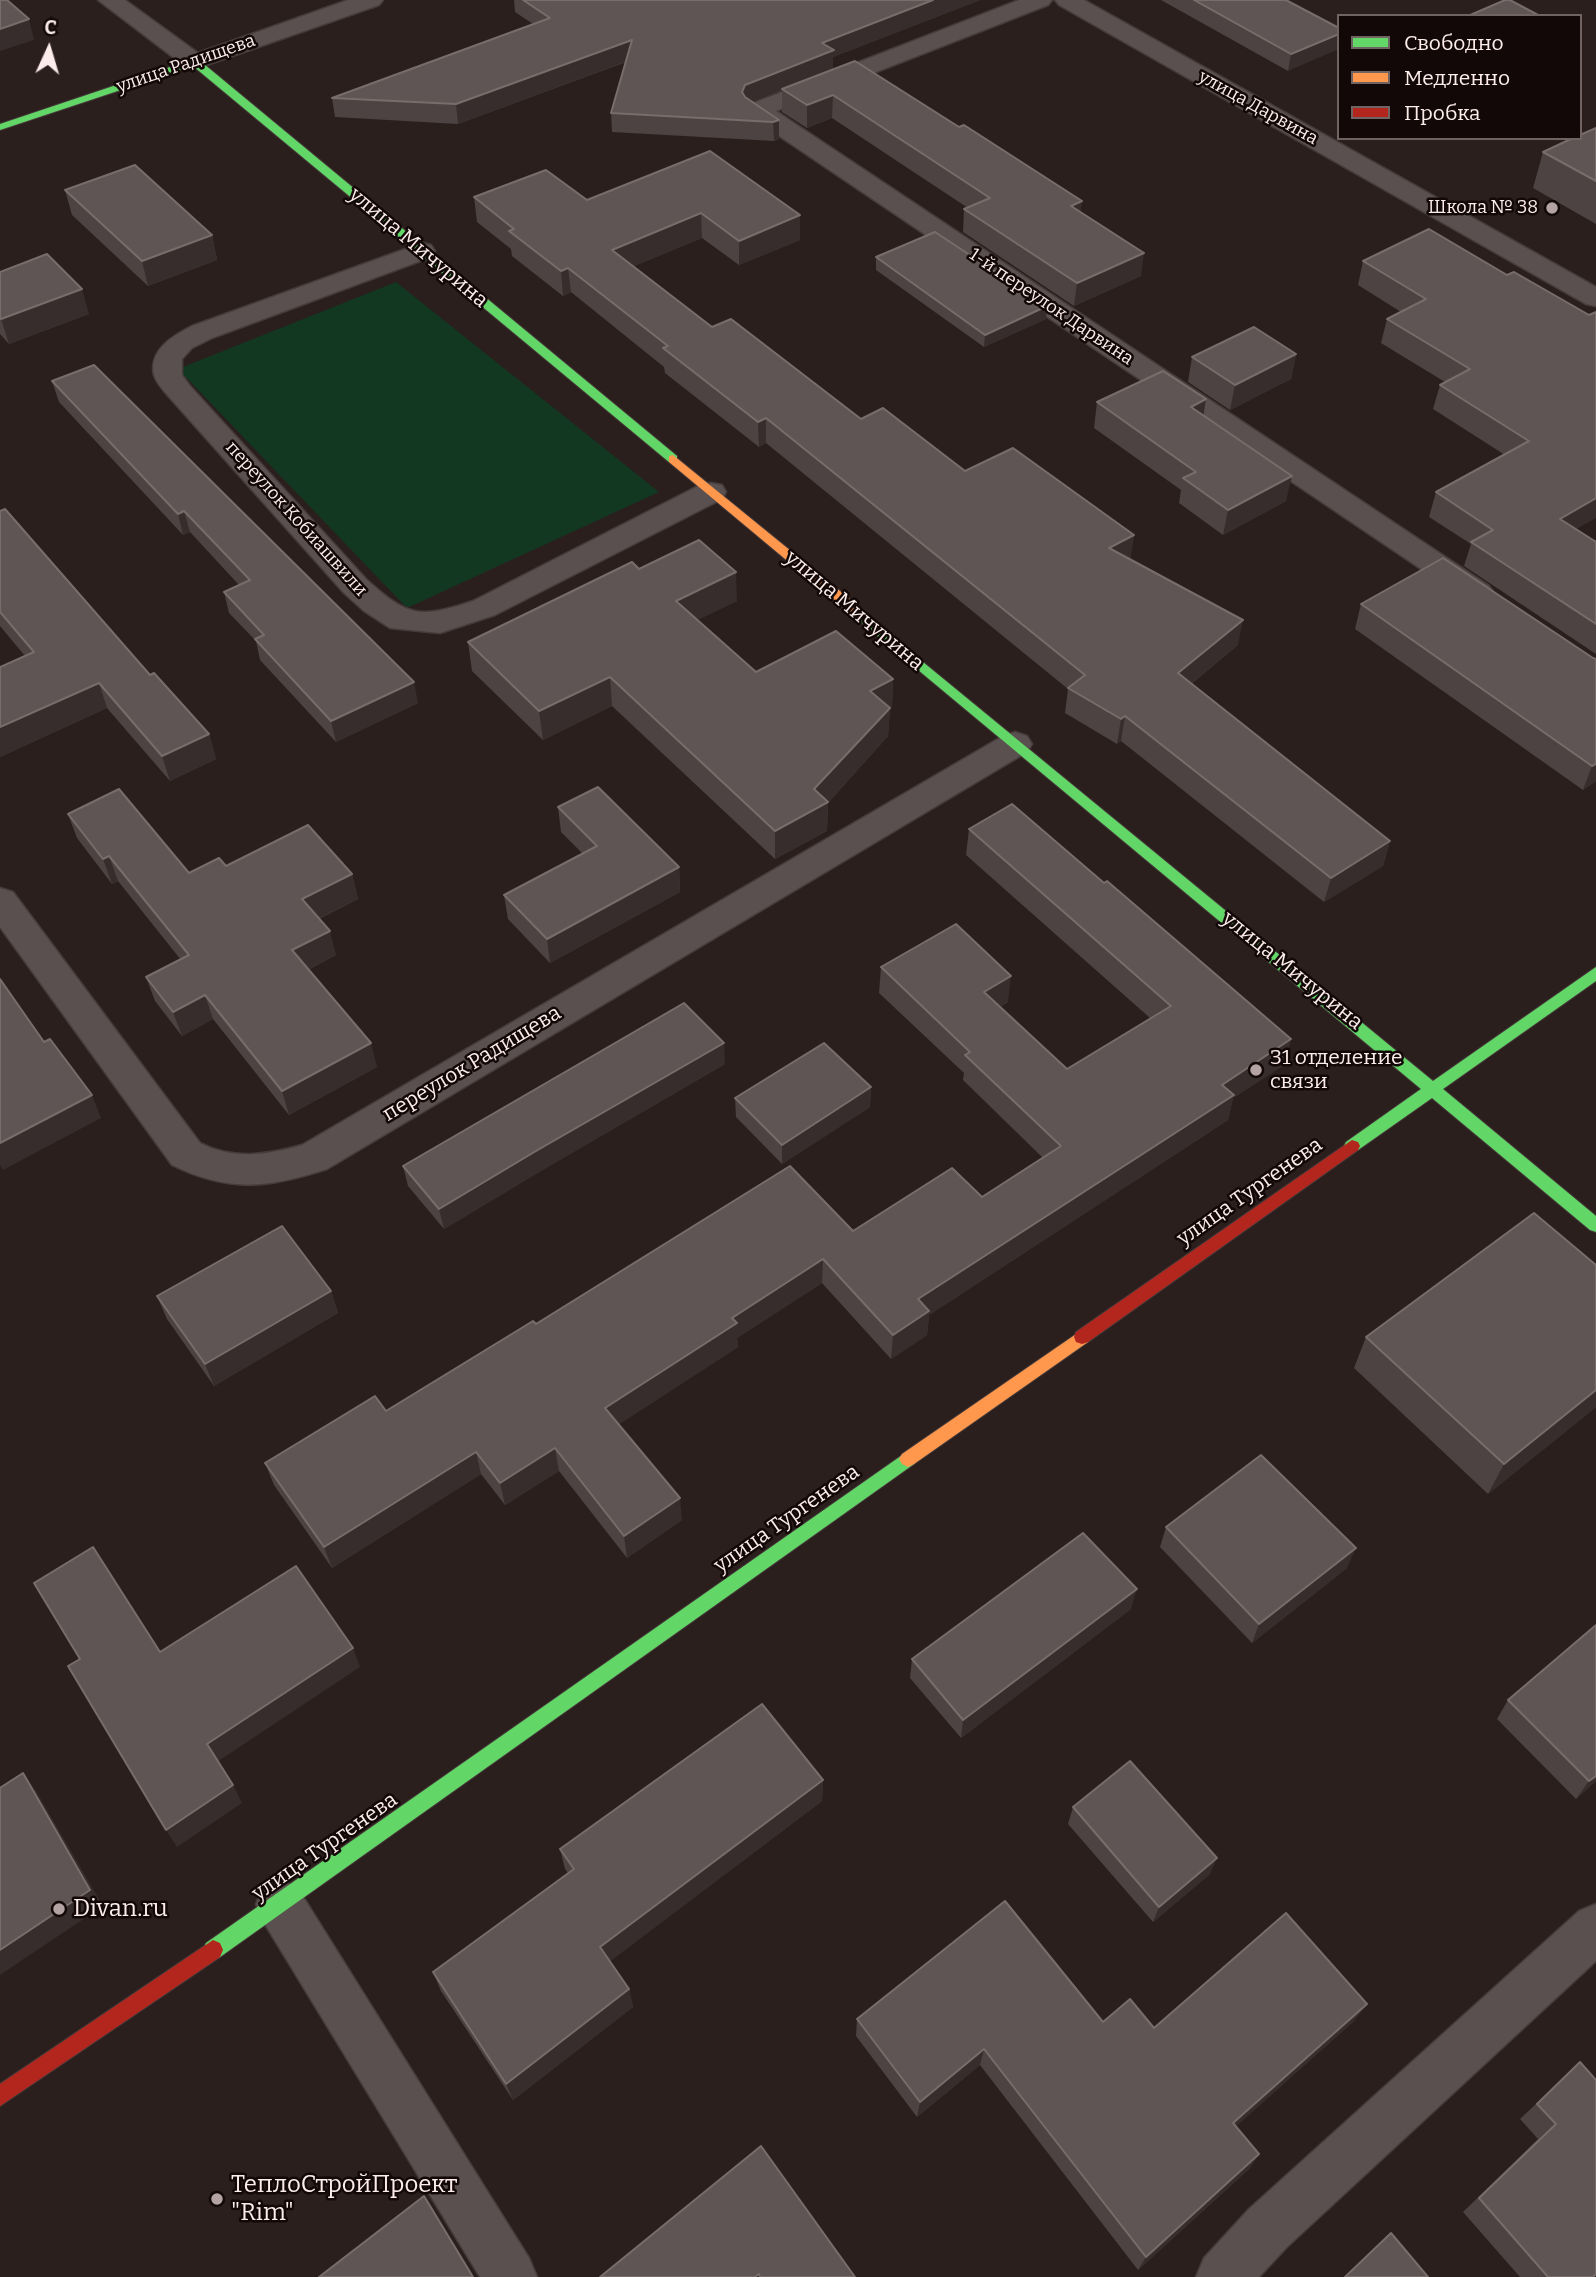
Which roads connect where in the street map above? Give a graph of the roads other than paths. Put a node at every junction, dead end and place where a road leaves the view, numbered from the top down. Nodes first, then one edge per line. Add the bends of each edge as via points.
1 (110, 0) edge
2 (371, 0) edge
3 (1040, 0) edge
4 (1067, 0) edge
5 (195, 61) junction
6 (0, 127) edge
7 (422, 251) junction
8 (1596, 298) edge
9 (711, 492) junction
10 (1504, 611) edge
11 (1015, 744) junction
12 (0, 901) edge
13 (1596, 973) edge
14 (1433, 1088) junction
15 (1596, 1224) edge
16 (281, 1904) junction
17 (1596, 1928) edge
18 (0, 2096) edge
19 (510, 2277) edge
20 (1223, 2277) edge

1 - 5 street, улица Мичурина
2 - 5 street, улица Радищева
3 - 10 street, 1-й переулок Дарвина via 757,110
4 - 8 street, улица Дарвина
5 - 6 street, улица Радищева
5 - 7 street, улица Мичурина
7 - 9 street, улица Мичурина
7 - 9 street, переулок Кобиашвили via 202,332 182,342 168,358 168,376 180,392 374,604 401,621 440,622 484,608
9 - 11 street, улица Мичурина
11 - 12 street, переулок Радищева via 313,1158 274,1168 210,1167 186,1154
11 - 14 street, улица Мичурина
13 - 14 street, улица Тургенева
14 - 15 street, улица Мичурина
14 - 16 street, улица Тургенева
16 - 18 street, улица Тургенева
16 - 19 street
17 - 20 street via 1268,2228

